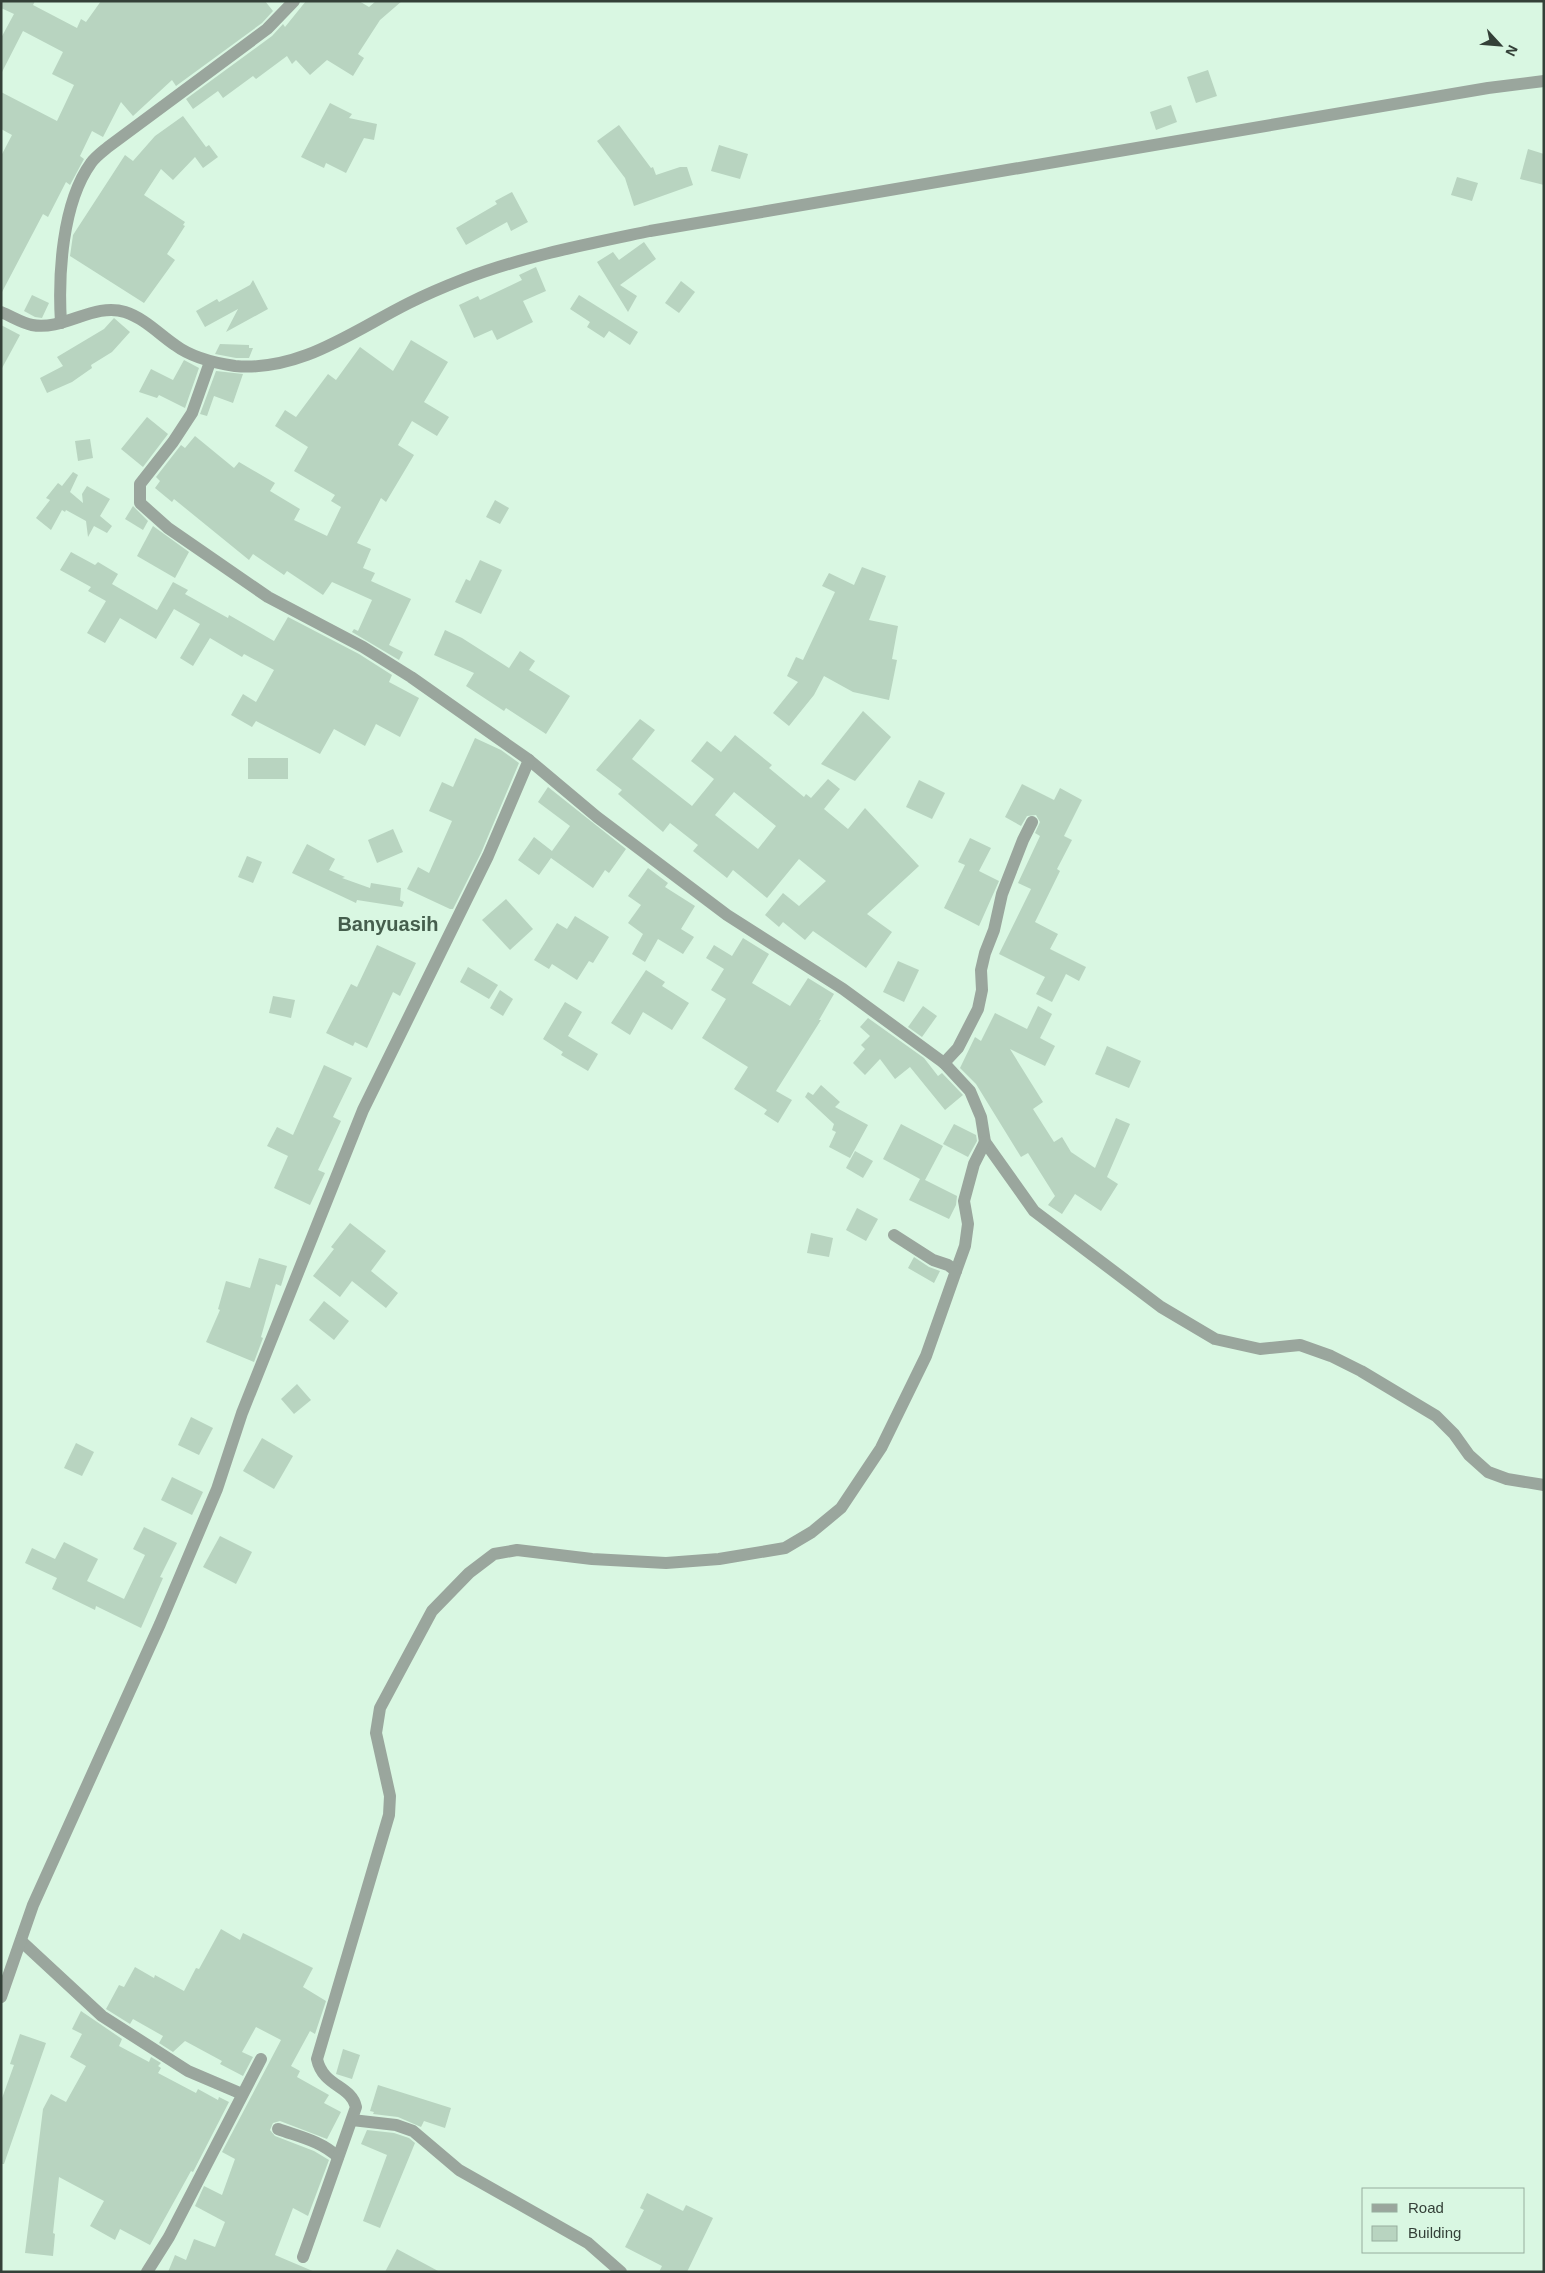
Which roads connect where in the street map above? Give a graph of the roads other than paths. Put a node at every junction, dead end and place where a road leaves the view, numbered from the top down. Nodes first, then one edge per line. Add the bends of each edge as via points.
1 (294, 1) edge
2 (1544, 81) edge
3 (1, 312) edge
4 (61, 323) junction
5 (210, 362) junction
6 (529, 760) junction
7 (1032, 822) dead end
8 (944, 1063) junction
9 (985, 1142) junction
10 (894, 1235) dead end
11 (956, 1271) junction
12 (1544, 1485) edge
13 (21, 1941) junction
14 (4, 1982) edge
15 (1, 1997) edge
16 (261, 2059) dead end
17 (242, 2094) junction
18 (352, 2120) junction
19 (278, 2129) dead end
20 (338, 2157) junction
21 (303, 2257) dead end
22 (147, 2272) edge
23 (621, 2272) edge

1 - 4 street via 266,29 92,162 80,181 67,223 60,296
2 - 5 street via 1488,88 584,245 464,279 295,360 268,366
3 - 4 street via 32,325
4 - 5 street via 104,310 124,311 177,347
5 - 6 street via 192,413 140,484 140,503 168,528 261,591 411,677
6 - 8 street via 597,817 727,915 843,989
6 - 13 street via 488,856 363,1110 242,1413 217,1489 33,1905
7 - 8 street via 1002,894 981,970 982,990 978,1009 958,1048
8 - 9 street via 970,1091 981,1117
9 - 11 street via 974,1164 964,1201 968,1224 965,1246
9 - 12 street via 1034,1211 1162,1307 1215,1339 1260,1349 1300,1345 1331,1356 1361,1370 1436,1416 1488,1472 1507,1479
10 - 11 street
11 - 18 street via 926,1356 881,1448 841,1508 812,1532 785,1548 719,1559 666,1563 517,1550 494,1554 469,1573 432,1611 380,1708 376,1733 390,1796 389,1815 317,2059 324,2076 355,2100
13 - 14 street
13 - 17 street via 102,2016 188,2071
14 - 15 street
16 - 17 street
17 - 22 street
18 - 20 street
18 - 23 street via 396,2125 413,2131 459,2170 588,2243
19 - 20 street via 318,2142
20 - 21 street

